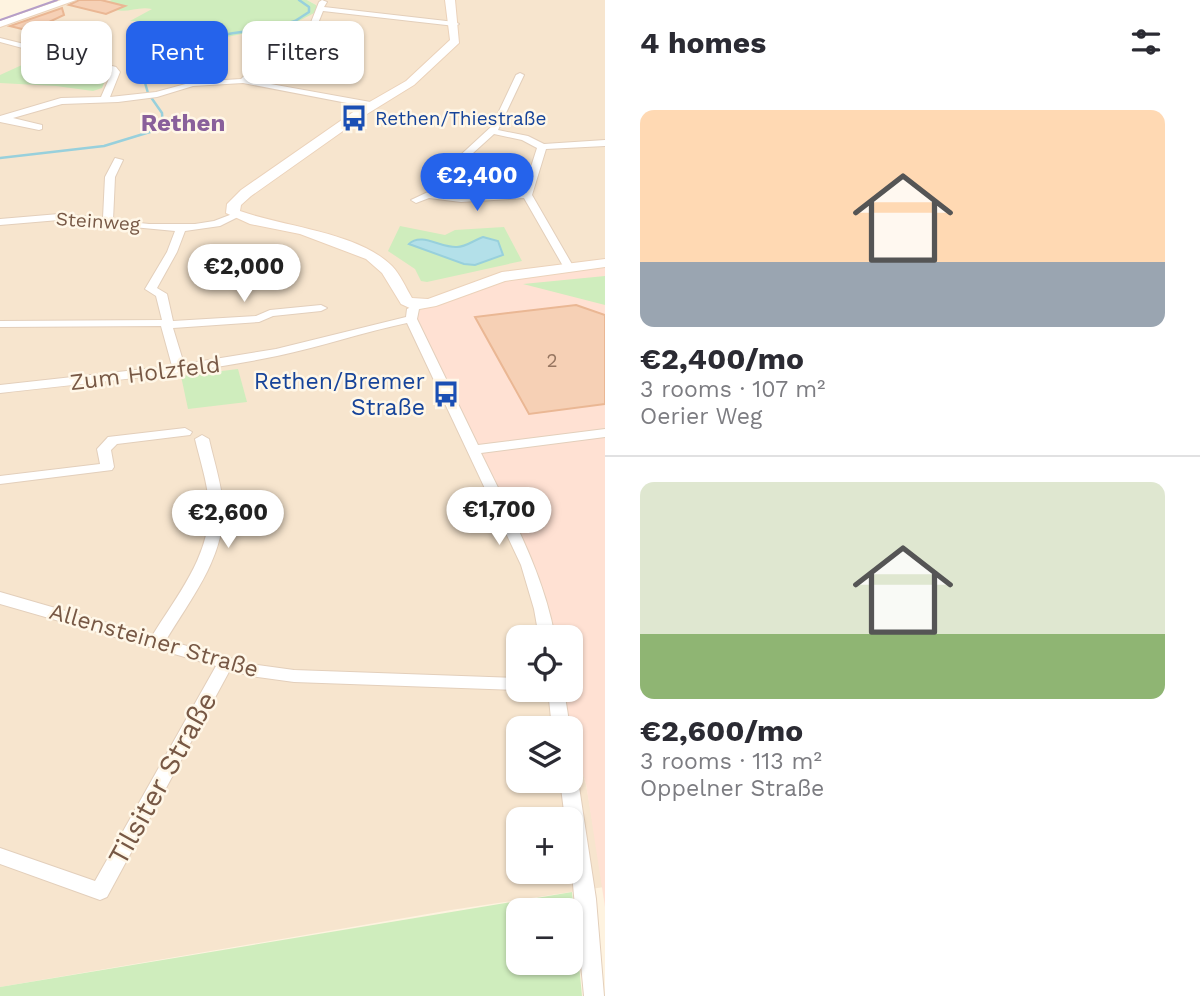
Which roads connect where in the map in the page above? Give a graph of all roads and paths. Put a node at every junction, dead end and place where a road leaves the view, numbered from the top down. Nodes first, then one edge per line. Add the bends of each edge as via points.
1 (71, 0) edge
2 (324, 0) edge
3 (450, 0) edge
4 (321, 9) junction
5 (316, 21) edge
6 (0, 24) edge
7 (455, 24) junction
8 (0, 40) edge
9 (520, 75) dead end
10 (242, 82) edge
11 (254, 84) edge
12 (104, 100) junction
13 (373, 105) junction
14 (1, 118) edge
15 (39, 127) dead end
16 (492, 131) junction
17 (605, 143) edge
18 (542, 147) junction
19 (118, 160) dead end
20 (459, 161) dead end
21 (527, 195) junction
22 (415, 200) dead end
23 (235, 216) junction
24 (108, 221) junction
25 (0, 222) edge
26 (181, 228) junction
27 (605, 263) edge
28 (568, 266) junction
29 (482, 284) joint
30 (413, 303) junction
31 (321, 308) dead end
32 (0, 324) edge
33 (166, 324) junction
34 (179, 369) junction
35 (41, 386) junction
36 (0, 389) edge
37 (0, 395) edge
38 (185, 432) dead end
39 (605, 433) edge
40 (202, 439) dead end
41 (473, 450) junction
42 (0, 480) edge
43 (0, 598) edge
44 (545, 625) edge
45 (156, 642) junction
46 (225, 664) junction
47 (506, 684) edge
48 (571, 793) edge
49 (0, 856) edge
50 (594, 996) edge

1 - 6 street
2 - 4 street
3 - 7 street
4 - 5 street
4 - 7 street
7 - 13 street via 455,41 410,83
8 - 12 street via 113,69 115,78
9 - 16 street
10 - 12 street via 193,84 158,94
11 - 13 street
12 - 14 street via 47,104
13 - 23 street via 246,193 231,209
14 - 15 street
16 - 18 street
16 - 20 street
17 - 18 street
18 - 21 street
19 - 24 street via 110,177
21 - 22 street via 461,199 428,195
21 - 28 street
23 - 26 street, Steinweg via 220,224
23 - 30 street via 358,249 381,263
24 - 25 street, Steinweg via 55,217
24 - 26 street, Steinweg
26 - 33 street via 151,289 161,294
27 - 28 street
28 - 29 street
29 - 30 street via 431,303
30 - 34 street, Zum Holzfeld via 279,353
30 - 41 street
31 - 33 street via 270,313 259,319
32 - 33 street
33 - 34 street
34 - 35 street, Zum Holzfeld
35 - 36 street, Zum Holzfeld
35 - 37 street, Zum Holzfeld
38 - 42 street via 113,440 104,449 107,467
39 - 41 street
40 - 45 street via 216,505 213,540
41 - 44 street via 528,565
43 - 45 street, Allensteiner Straße
45 - 46 street, Allensteiner Straße
46 - 47 street, Allensteiner Straße via 294,676
46 - 49 street, Tilsiter Straße via 100,891
48 - 50 street

